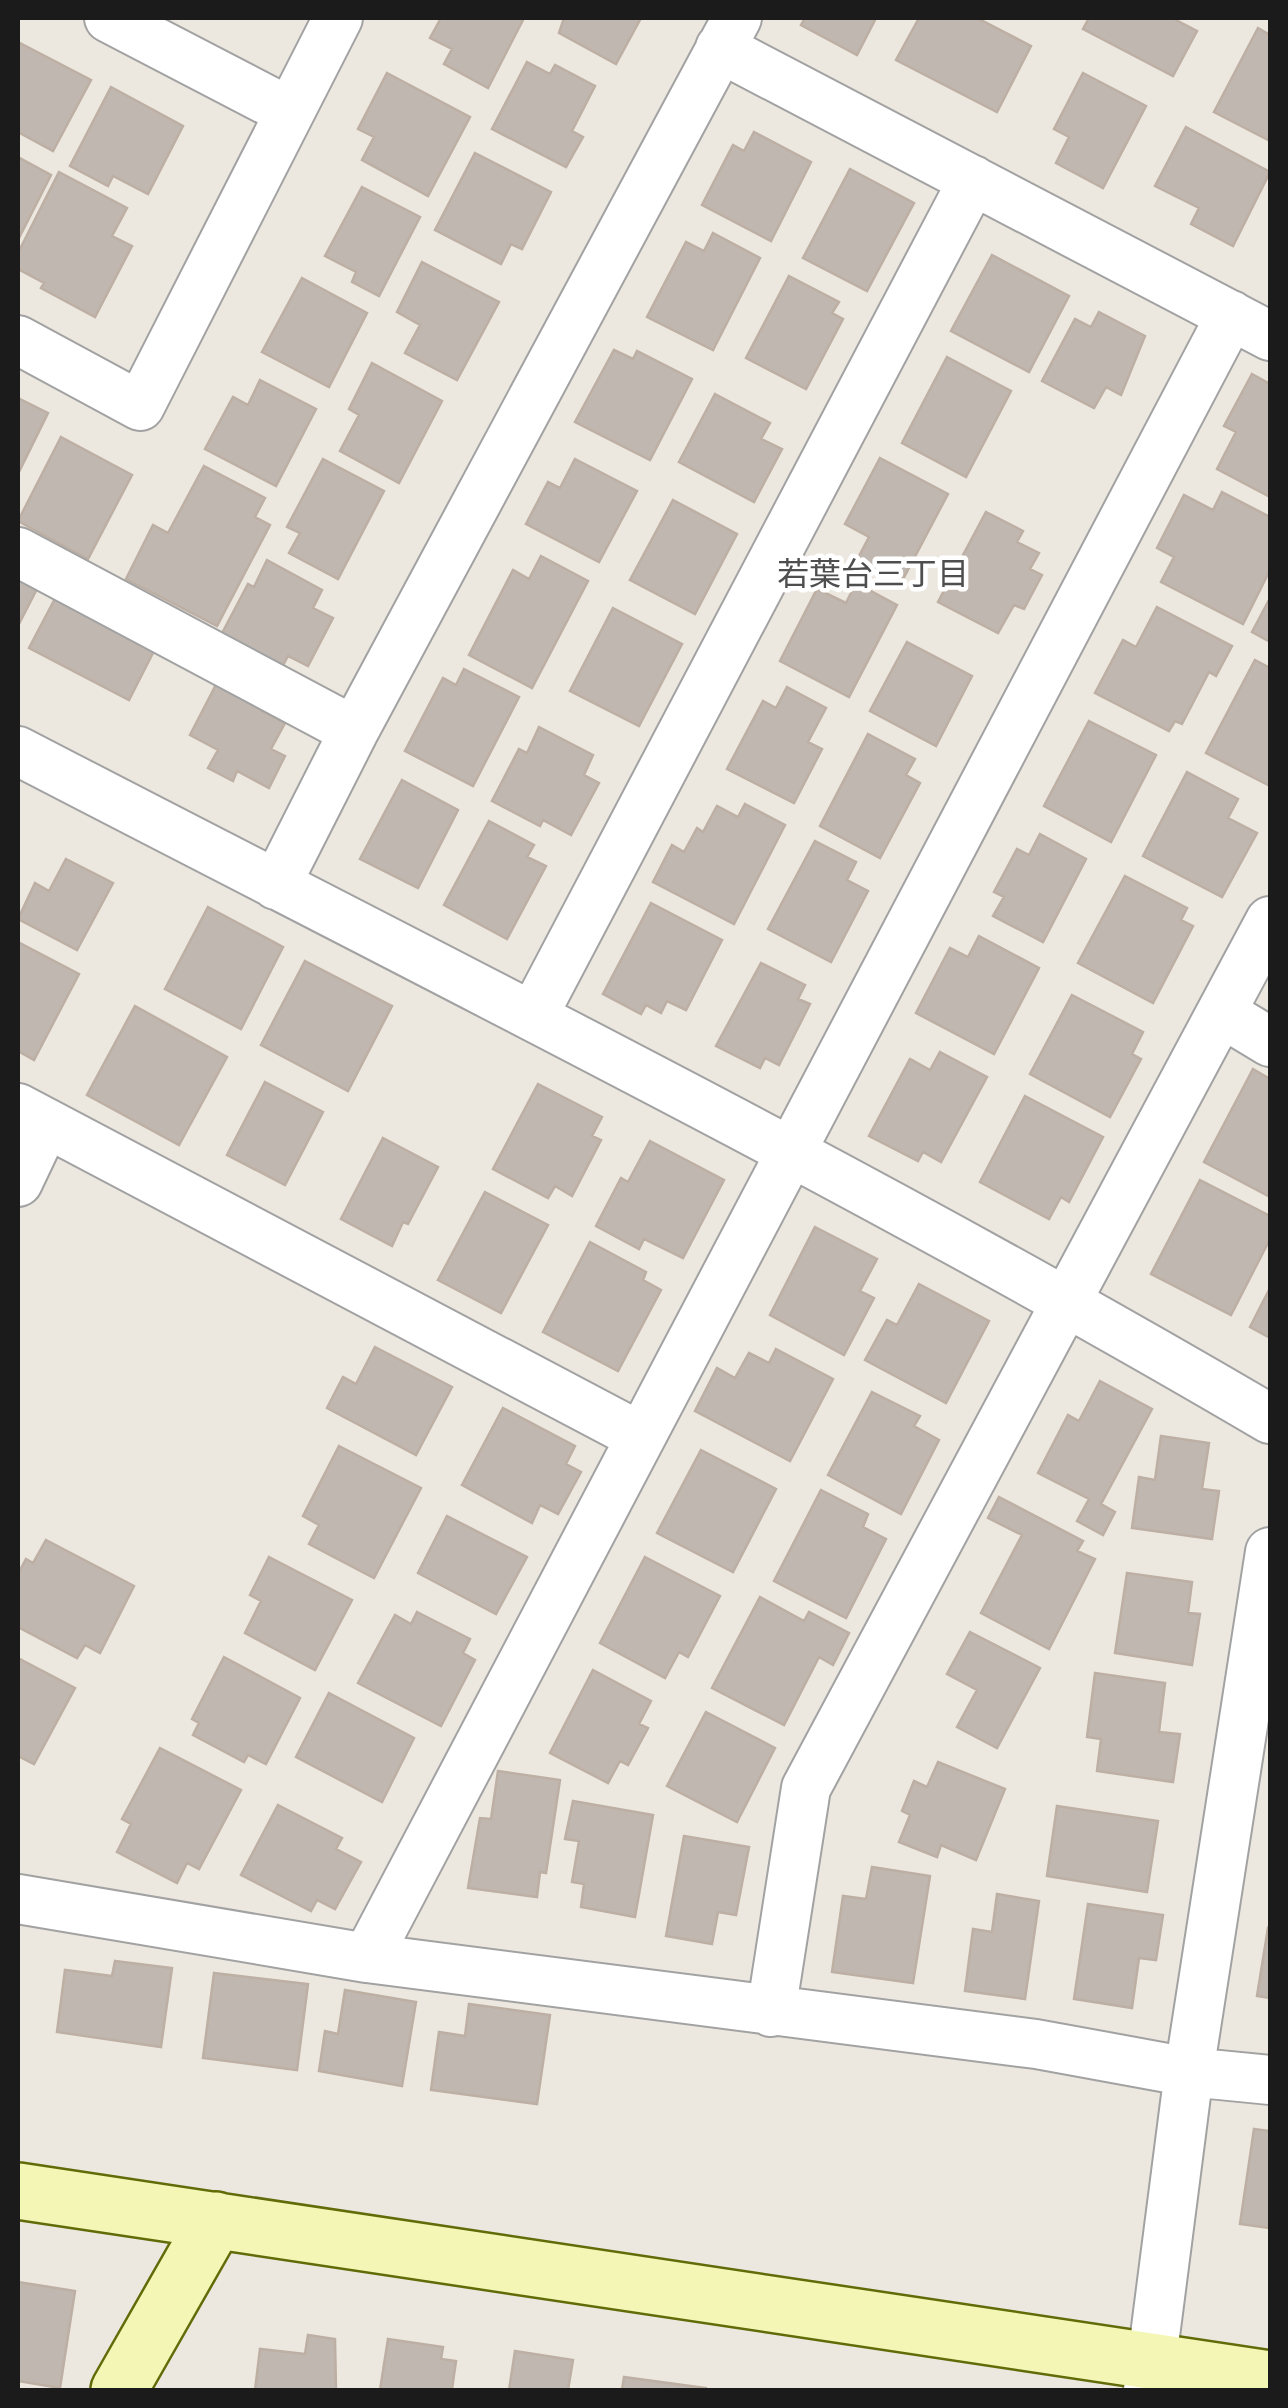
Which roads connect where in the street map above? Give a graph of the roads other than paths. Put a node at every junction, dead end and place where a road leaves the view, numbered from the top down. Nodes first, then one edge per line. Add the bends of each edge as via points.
1 (109, 18) edge
2 (338, 18) edge
3 (728, 33) edge
4 (290, 112) junction
5 (972, 180) junction
6 (1251, 326) edge
7 (18, 340) edge
8 (18, 552) edge
9 (354, 731) junction
10 (18, 752) edge
11 (276, 885) junction
12 (1270, 921) edge
13 (1222, 1013) junction
14 (534, 1014) junction
15 (1270, 1042) edge
16 (32, 1116) edge
17 (792, 1151) junction
18 (18, 1182) edge
19 (1068, 1300) junction
20 (1270, 1419) edge
21 (641, 1437) junction
22 (1270, 1552) edge
23 (1256, 1763) edge
24 (18, 1900) edge
25 (368, 1958) junction
26 (771, 2012) junction
27 (1190, 2072) junction
28 (1270, 2080) edge
29 (18, 2191) edge
30 (216, 2220) junction
31 (1150, 2376) edge
32 (1270, 2379) edge
33 (119, 2390) edge

1 - 4 street
2 - 4 street
3 - 5 street
3 - 9 street
4 - 7 street via 140,406
5 - 6 street
5 - 14 street
6 - 17 street
8 - 9 street
9 - 11 street
10 - 11 street
11 - 14 street
12 - 13 street
13 - 15 street
13 - 19 street
14 - 17 street
16 - 18 street
16 - 21 street
17 - 19 street
17 - 21 street
19 - 20 street
19 - 26 street via 806,1788
21 - 25 street
22 - 23 street
23 - 27 street
24 - 25 street
25 - 26 street
26 - 27 street via 1036,2044
27 - 28 street
27 - 31 street
29 - 30 street
30 - 31 street
30 - 33 street
31 - 32 street

